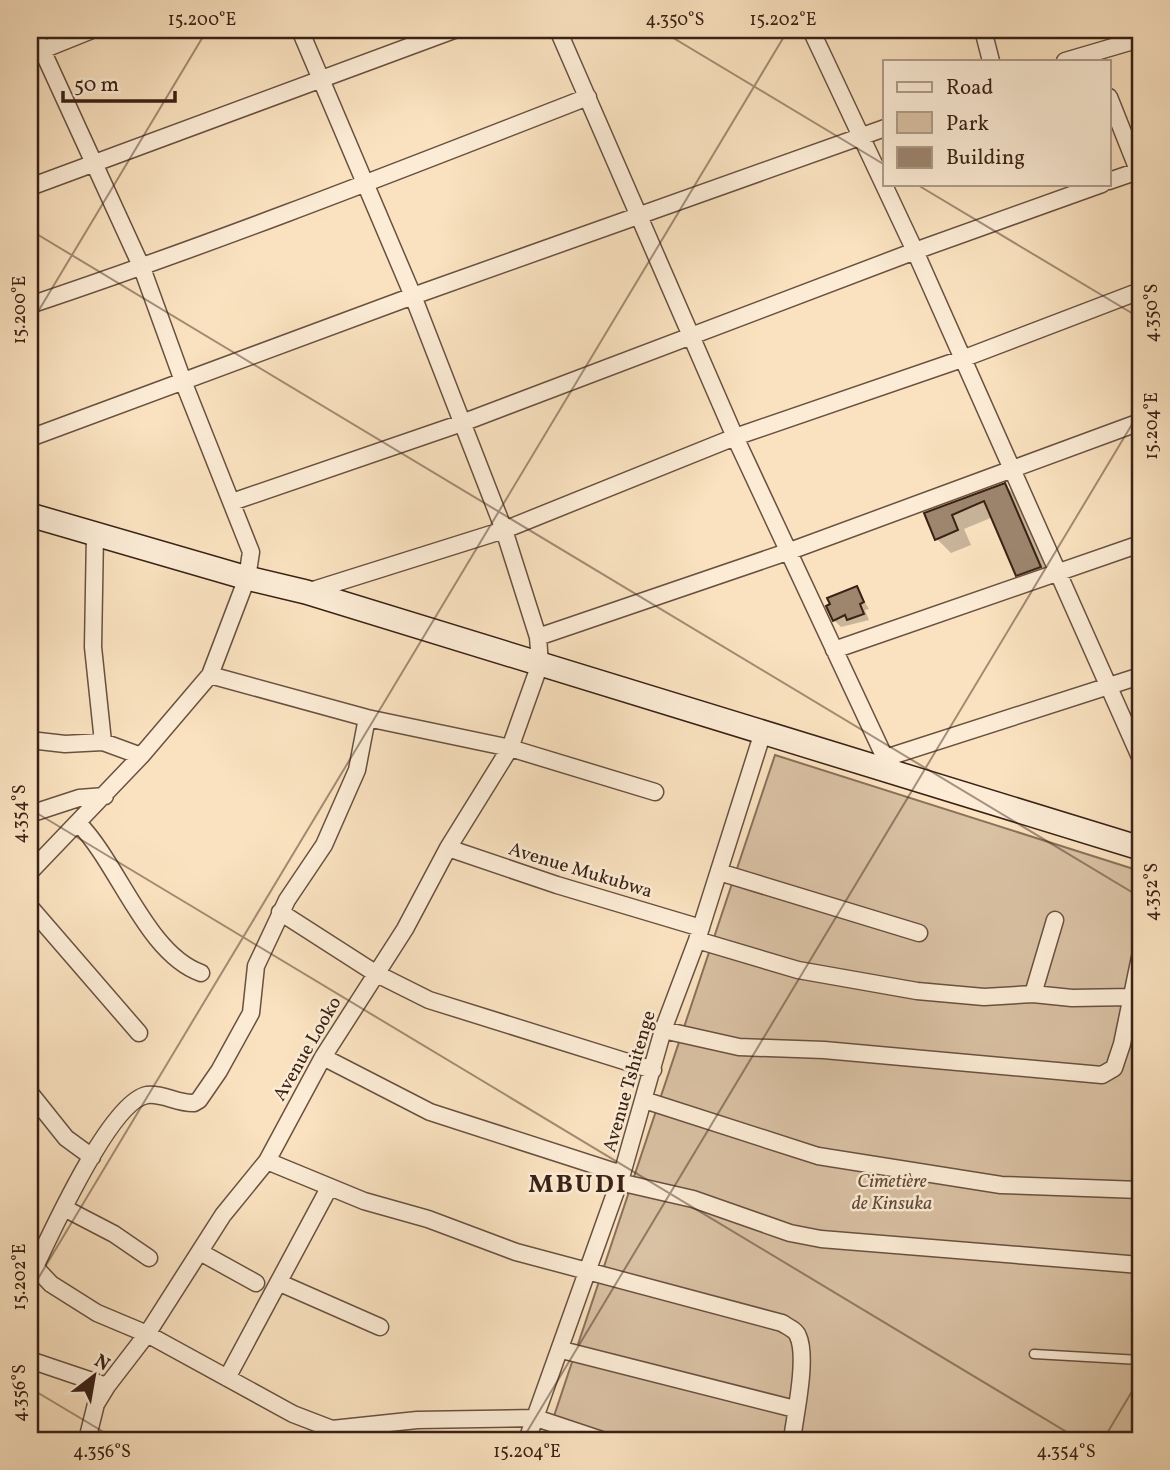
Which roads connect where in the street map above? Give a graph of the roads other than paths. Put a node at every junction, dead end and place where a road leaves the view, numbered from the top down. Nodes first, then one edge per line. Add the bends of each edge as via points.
1 (33, 30) edge
2 (92, 30) edge
3 (300, 30) edge
4 (454, 30) edge
5 (558, 30) edge
6 (811, 30) edge
7 (983, 30) edge
8 (1140, 39) edge
9 (36, 52) edge
10 (1092, 57) edge
11 (991, 60) edge
12 (1072, 60) edge
13 (323, 78) junction
14 (588, 97) junction
15 (1110, 100) edge
16 (883, 129) edge
17 (860, 137) junction
18 (94, 164) junction
19 (1139, 173) edge
20 (1110, 181) edge
21 (365, 184) junction
22 (883, 185) edge
23 (884, 186) edge
24 (1096, 186) edge
25 (30, 187) edge
26 (641, 215) junction
27 (915, 251) junction
28 (142, 268) junction
29 (1140, 291) edge
30 (413, 296) junction
31 (30, 305) edge
32 (692, 337) junction
33 (962, 359) junction
34 (183, 381) junction
35 (1140, 422) edge
36 (461, 423) junction
37 (735, 437) junction
38 (30, 438) edge
39 (1012, 468) junction
40 (232, 502) junction
41 (30, 515) edge
42 (504, 530) junction
43 (95, 534) junction
44 (1140, 544) edge
45 (790, 551) junction
46 (1060, 574) junction
47 (247, 579) junction
48 (306, 592) junction
49 (538, 637) junction
50 (834, 650) junction
51 (540, 664) junction
52 (210, 675) junction
53 (1140, 676) edge
54 (1110, 687) junction
55 (367, 718) junction
56 (763, 732) junction
57 (30, 740) edge
58 (103, 742) junction
59 (510, 748) junction
60 (141, 756) junction
61 (1140, 757) edge
62 (888, 766) junction
63 (655, 792) dead end
64 (105, 796) junction
65 (30, 814) edge
66 (79, 824) junction
67 (448, 848) junction
68 (1140, 848) edge
69 (30, 872) edge
70 (719, 872) junction
71 (30, 907) edge
72 (280, 912) junction
73 (1055, 919) dead end
74 (919, 933) dead end
75 (699, 934) junction
76 (1140, 957) edge
77 (201, 973) dead end
78 (375, 973) junction
79 (1033, 994) junction
80 (1132, 997) junction
81 (663, 1030) junction
82 (139, 1033) dead end
83 (323, 1057) junction
84 (653, 1070) junction
85 (30, 1093) edge
86 (644, 1100) junction
87 (93, 1157) junction
88 (267, 1161) junction
89 (621, 1178) junction
90 (329, 1188) junction
91 (1140, 1190) edge
92 (64, 1208) junction
93 (200, 1252) junction
94 (149, 1258) dead end
95 (1140, 1265) edge
96 (32, 1268) edge
97 (588, 1272) junction
98 (256, 1283) dead end
99 (280, 1283) junction
100 (380, 1327) dead end
101 (147, 1334) junction
102 (562, 1350) junction
103 (1034, 1354) dead end
104 (30, 1360) edge
105 (1140, 1360) edge
106 (227, 1378) junction
107 (107, 1386) junction
108 (795, 1409) junction
109 (536, 1418) junction
110 (328, 1435) edge
111 (87, 1440) edge
112 (527, 1440) edge
113 (602, 1440) edge
114 (792, 1440) edge

1 - 9 street
2 - 9 street
3 - 13 street
4 - 13 street
5 - 14 street
6 - 17 street
7 - 11 street
8 - 10 street
9 - 18 street
10 - 12 street
13 - 18 street
13 - 21 street
14 - 21 street
14 - 26 street
15 - 19 street
16 - 17 street
17 - 22 street
17 - 26 street
18 - 25 street
18 - 28 street
19 - 20 street
21 - 28 street
21 - 30 street
23 - 27 street
24 - 27 street
26 - 30 street
26 - 32 street
27 - 32 street
27 - 33 street
28 - 31 street
28 - 34 street
29 - 33 street
30 - 34 street
30 - 36 street
32 - 36 street
32 - 37 street
33 - 37 street
33 - 39 street
34 - 38 street
34 - 40 street
35 - 39 street
36 - 40 street
36 - 42 street
37 - 42 street
37 - 45 street
39 - 45 street
39 - 46 street
40 - 47 street via 251,552
41 - 43 street
42 - 48 street
42 - 49 street
43 - 47 street
43 - 58 street via 93,648
44 - 46 street
45 - 49 street
45 - 50 street
46 - 50 street
46 - 54 street
47 - 48 street
47 - 52 street
48 - 51 street
49 - 51 street
50 - 62 street
51 - 56 street
51 - 59 street, Avenue Looko
52 - 55 street
52 - 60 street
53 - 54 street
54 - 61 street
54 - 62 street
55 - 59 street
55 - 72 street via 357,770 330,832
56 - 62 street
56 - 70 street, Avenue Tshitenge
57 - 58 street
58 - 60 street
59 - 63 street
59 - 67 street, Avenue Looko
60 - 64 street
62 - 68 street
64 - 65 street via 79,798
64 - 66 street
66 - 69 street
66 - 77 street via 97,843 169,954 184,967
67 - 75 street, Avenue Mukubwa
67 - 78 street, Avenue Looko via 405,929
70 - 74 street
70 - 75 street, Avenue Tshitenge
71 - 82 street
72 - 78 street
72 - 87 street via 256,966 251,1013 200,1100 185,1103 146,1095 131,1101
73 - 79 street
75 - 79 street, Avenue Mukubwa via 798,970 859,982 985,997
75 - 81 street, Avenue Tshitenge
76 - 80 street
78 - 83 street, Avenue Looko
78 - 84 street via 429,1000
79 - 80 street, Avenue Mukubwa
80 - 81 street via 1114,1068 1102,1075 739,1046
81 - 84 street, Avenue Tshitenge
83 - 88 street, Avenue Looko
83 - 89 street via 430,1112
84 - 86 street, Avenue Tshitenge
85 - 87 street via 66,1138
86 - 89 street, Avenue Tshitenge
86 - 91 street via 818,1156 1001,1185
87 - 92 street
88 - 90 street
88 - 93 street, Avenue Looko
89 - 95 street via 821,1239
89 - 97 street, Avenue Tshitenge
90 - 97 street
90 - 99 street
92 - 94 street
92 - 96 street
93 - 98 street
93 - 101 street, Avenue Looko
96 - 101 street via 97,1313
97 - 102 street, Avenue Tshitenge
97 - 108 street via 782,1323 797,1333 801,1357
99 - 100 street
99 - 106 street
101 - 106 street
101 - 107 street, Avenue Looko
102 - 108 street
102 - 109 street, Avenue Tshitenge
103 - 105 lane
104 - 107 street
106 - 110 street
107 - 111 street, Avenue Looko via 96,1404
108 - 114 street
109 - 110 street via 417,1420
109 - 112 street, Avenue Tshitenge
109 - 113 street

